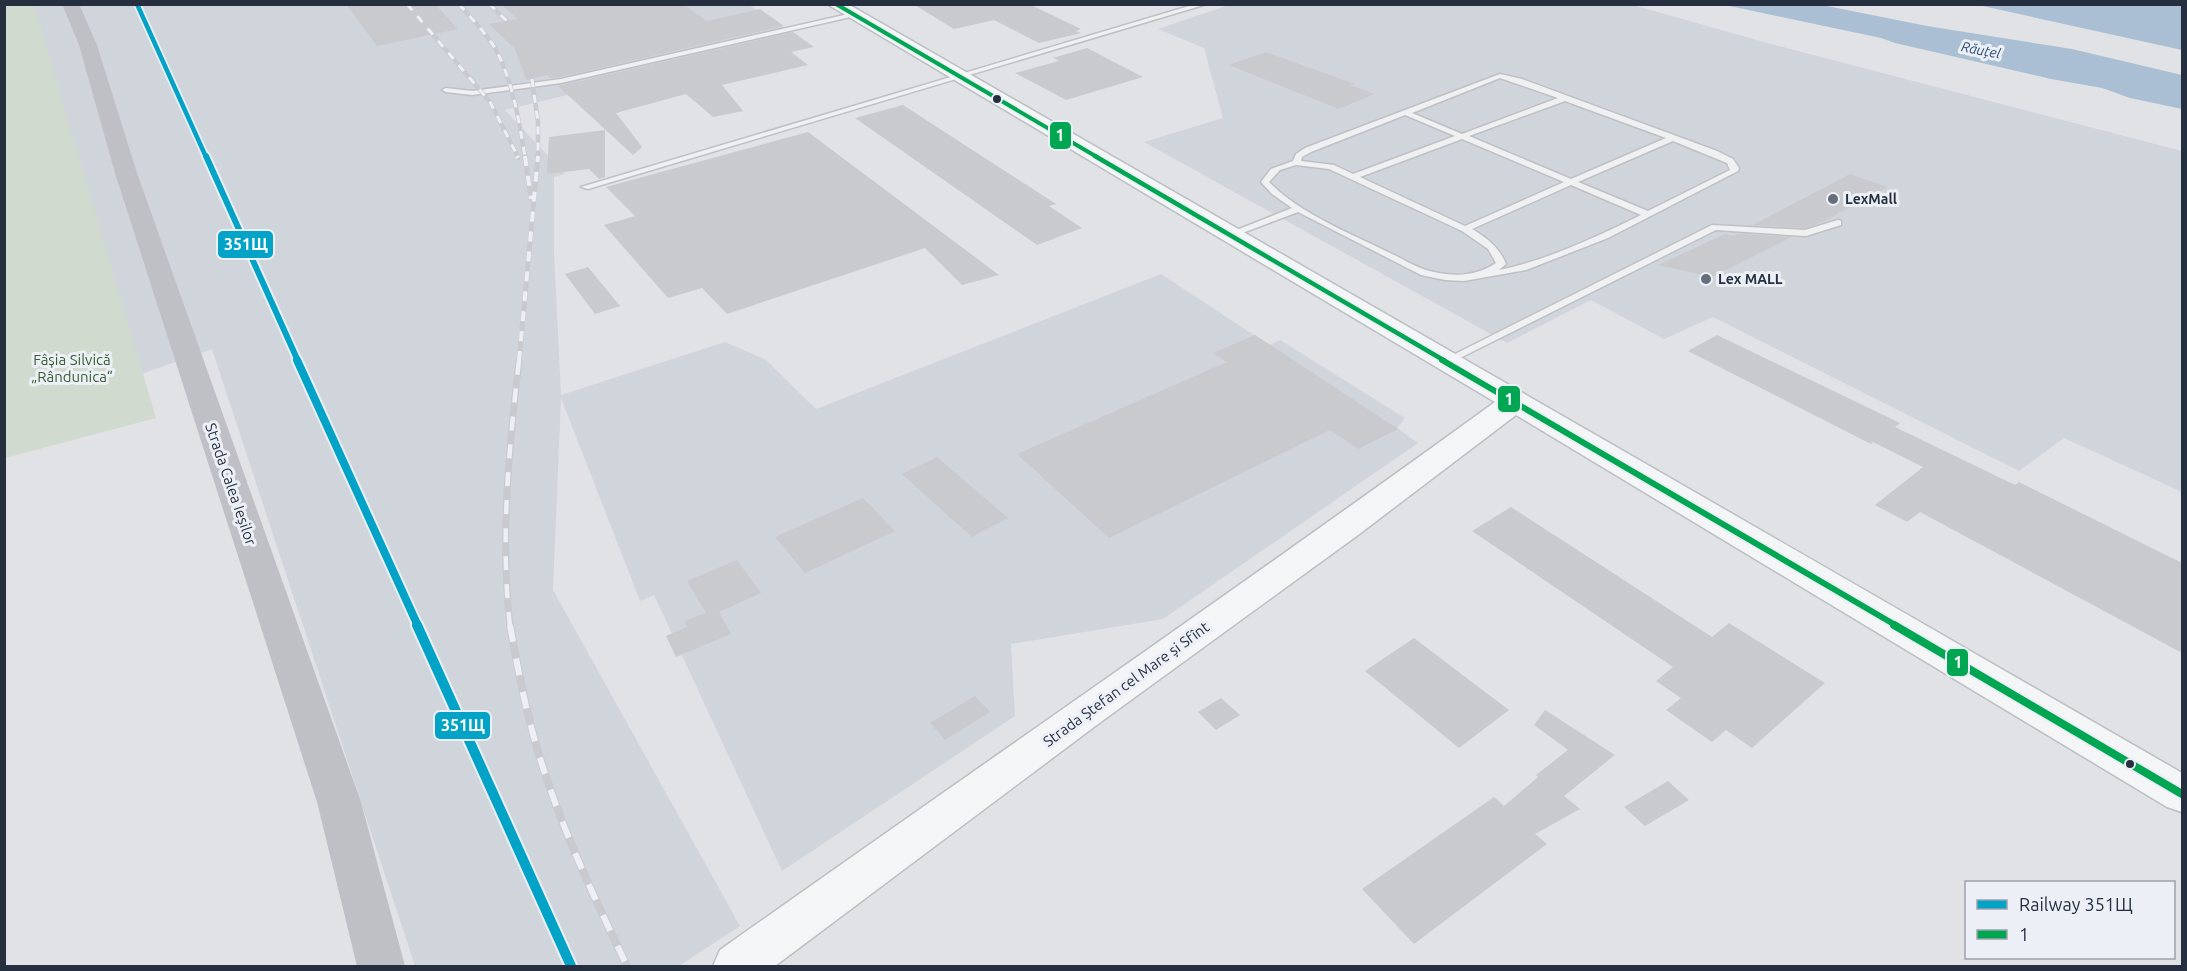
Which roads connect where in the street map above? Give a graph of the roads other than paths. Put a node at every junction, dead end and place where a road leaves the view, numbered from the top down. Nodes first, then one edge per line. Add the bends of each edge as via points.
1 (70, 4) edge
2 (1204, 4) edge
3 (844, 10) edge
4 (959, 78) junction
5 (446, 90) dead end
6 (1565, 98) junction
7 (1404, 112) junction
8 (1460, 136) junction
9 (1672, 138) junction
10 (1296, 163) junction
11 (1353, 177) junction
12 (1573, 183) junction
13 (585, 187) dead end
14 (1299, 208) junction
15 (1647, 214) junction
16 (1838, 223) dead end
17 (1465, 229) junction
18 (1230, 236) junction
19 (1487, 275) junction
20 (1446, 361) junction
21 (1515, 401) junction
22 (2182, 794) edge
23 (381, 966) edge
24 (737, 966) edge

1 - 23 street, Strada Calea Ieșilor via 88,45 126,173 339,802
2 - 4 lane
3 - 4 main road
3 - 5 lane via 561,81 472,93
4 - 13 lane
4 - 18 main road
6 - 7 lane via 1500,76
6 - 8 lane
6 - 9 lane
7 - 8 lane
7 - 10 lane via 1308,150
8 - 11 lane
8 - 12 lane
9 - 12 lane
9 - 15 lane via 1730,161 1735,168
10 - 11 lane via 1331,167
10 - 14 lane via 1270,172 1265,182 1269,189
11 - 17 lane
12 - 15 lane
12 - 17 lane
14 - 18 lane
14 - 19 lane via 1424,273 1465,278
15 - 19 lane via 1605,236 1523,268
16 - 20 lane via 1806,233 1715,227
17 - 19 lane via 1498,252 1501,264
18 - 20 main road
20 - 21 main road
21 - 22 main road
21 - 24 main road, Strada Ștefan cel Mare și Sfînt

